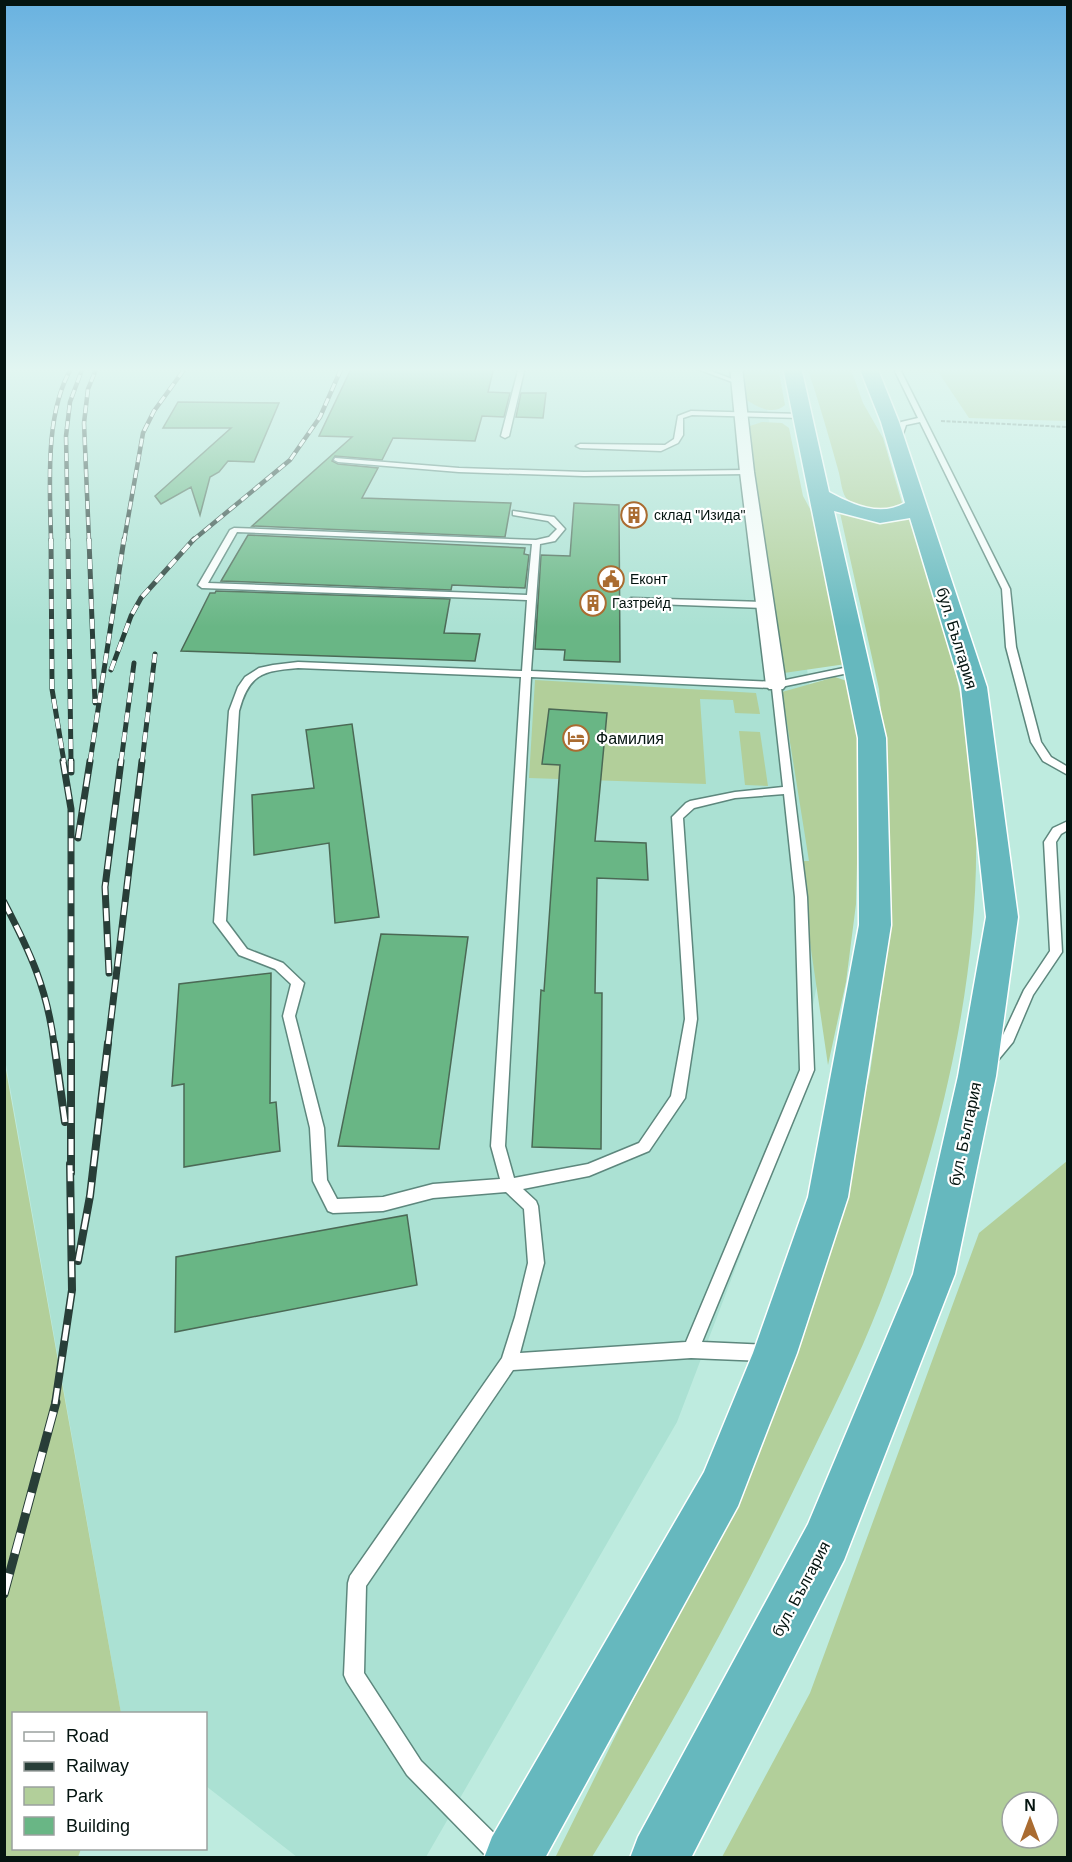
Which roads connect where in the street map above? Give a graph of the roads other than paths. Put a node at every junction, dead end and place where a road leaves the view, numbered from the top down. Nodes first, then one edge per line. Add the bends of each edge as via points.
1 (745, 454) edge
2 (810, 454) edge
3 (911, 454) edge
4 (923, 454) edge
5 (338, 460) dead end
6 (747, 472) junction
7 (819, 495) junction
8 (916, 506) junction
9 (516, 513) dead end
10 (536, 542) junction
11 (531, 598) junction
12 (631, 601) dead end
13 (764, 605) junction
14 (858, 668) junction
15 (526, 674) junction
16 (776, 685) junction
17 (1068, 772) edge
18 (788, 790) junction
19 (1068, 825) edge
20 (1062, 952) edge
21 (977, 1076) junction
22 (509, 1185) junction
23 (691, 1350) junction
24 (775, 1353) junction
25 (509, 1362) junction
26 (502, 1857) edge
27 (513, 1857) edge
28 (659, 1857) edge

1 - 6 street
2 - 7 highway
3 - 8 highway, бул. България
4 - 17 lane via 1006,589 1011,647 1036,742 1047,759
5 - 6 lane via 459,470 584,474
6 - 13 street
7 - 8 highway via 850,510 881,516 907,513
7 - 14 highway
8 - 21 highway, бул. България via 974,687 1002,918
9 - 10 lane via 551,519 561,529 552,539
10 - 11 lane
10 - 11 lane via 234,530 202,585
11 - 15 lane
12 - 13 lane
13 - 16 street
14 - 16 lane
14 - 24 highway via 872,738 875,925 828,1197
15 - 16 lane
15 - 22 lane via 498,1146
15 - 22 lane via 298,665 254,673 239,688 234,711 220,922 243,952 279,966 298,983 290,1016 317,1128 320,1180 333,1206 383,1204 433,1191
16 - 18 lane
18 - 22 lane via 735,795 690,805 677,817 691,1019 678,1098 644,1148 589,1170
18 - 23 lane via 801,897 807,1070
19 - 20 lane via 1057,831 1050,842
20 - 21 lane via 1028,993 1008,1038
21 - 28 highway, бул. България via 934,1274 826,1542
22 - 25 lane via 531,1206 536,1263
23 - 24 lane
23 - 25 lane
24 - 27 highway via 720,1489
25 - 26 lane via 357,1583 354,1675 414,1768

